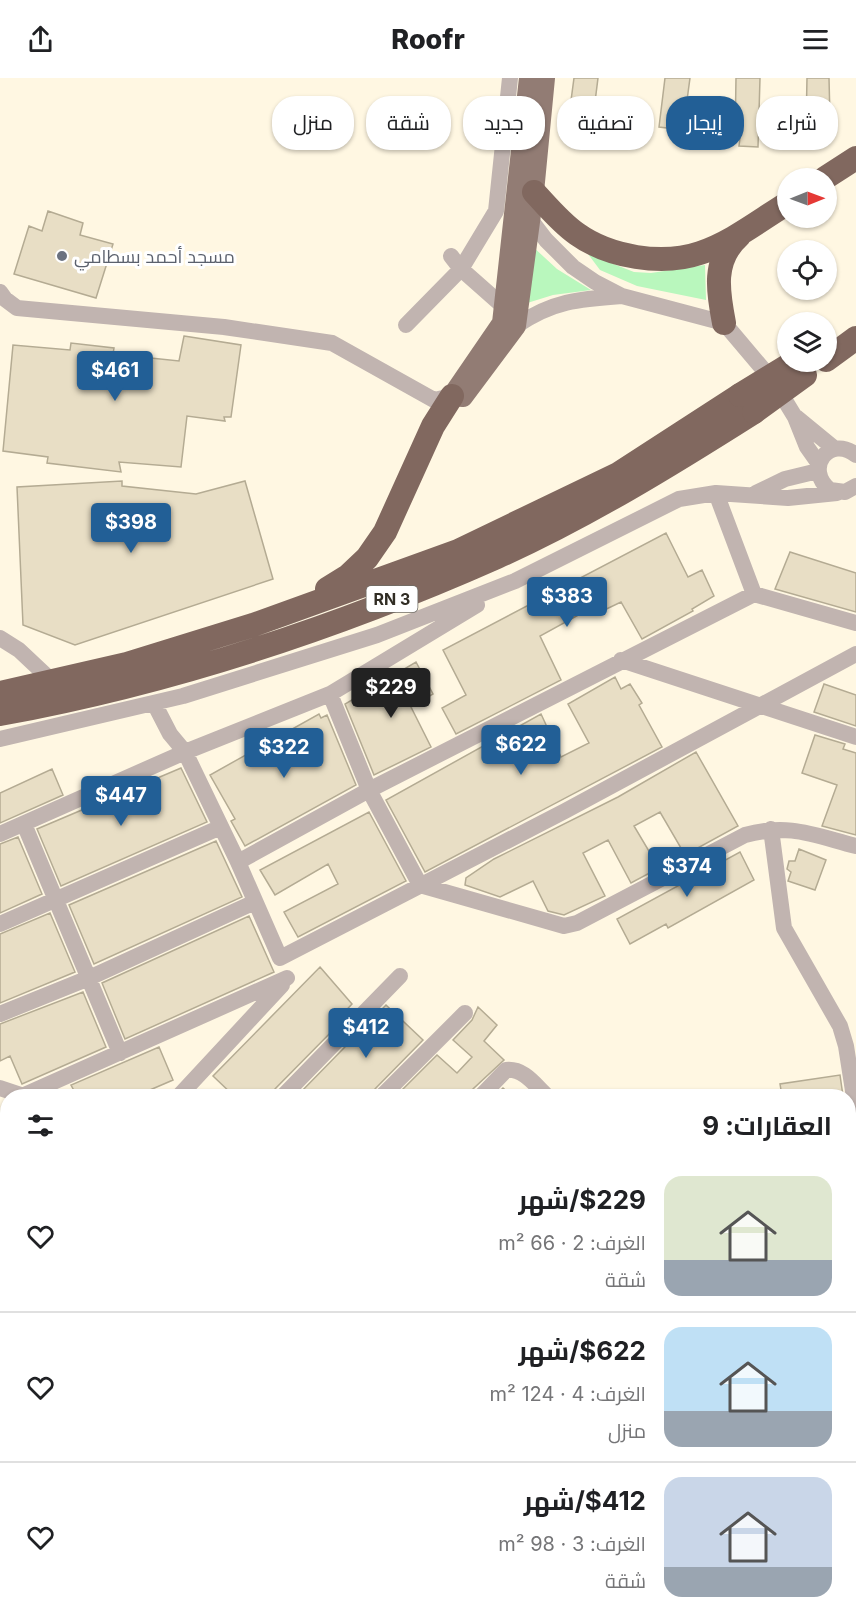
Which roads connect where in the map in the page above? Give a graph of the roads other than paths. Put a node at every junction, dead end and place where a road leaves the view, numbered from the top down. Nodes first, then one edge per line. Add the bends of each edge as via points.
1 (510, 78) edge
2 (529, 78) edge
3 (545, 78) edge
4 (856, 158) edge
5 (837, 170) edge
6 (534, 192) junction
7 (777, 210) edge
8 (522, 216) junction
9 (758, 222) junction
10 (451, 256) dead end
11 (461, 269) junction
12 (622, 296) junction
13 (2, 297) edge
14 (512, 315) junction
15 (856, 319) edge
16 (724, 323) junction
17 (406, 325) dead end
18 (837, 332) edge
19 (856, 338) edge
20 (837, 349) edge
21 (797, 372) edge
22 (443, 398) junction
23 (747, 404) junction
24 (795, 417) junction
25 (835, 449) junction
26 (856, 455) edge
27 (818, 468) junction
28 (856, 486) edge
29 (716, 493) junction
30 (837, 493) junction
31 (755, 494) junction
32 (514, 581) junction
33 (754, 594) junction
34 (287, 613) junction
35 (856, 624) edge
36 (0, 630) edge
37 (0, 638) edge
38 (856, 654) edge
39 (621, 660) junction
40 (52, 681) junction
41 (0, 693) edge
42 (330, 694) junction
43 (154, 703) junction
44 (757, 706) junction
45 (0, 714) edge
46 (856, 737) edge
47 (0, 739) edge
48 (185, 752) junction
49 (369, 790) junction
50 (24, 824) junction
51 (221, 827) junction
52 (771, 829) junction
53 (0, 834) edge
54 (856, 846) edge
55 (238, 862) junction
56 (420, 885) junction
57 (55, 900) junction
58 (255, 902) junction
59 (0, 924) edge
60 (280, 958) junction
61 (400, 976) dead end
62 (89, 978) junction
63 (287, 978) junction
64 (465, 1013) dead end
65 (0, 1014) edge
66 (120, 1053) junction
67 (39, 1089) edge
68 (185, 1089) edge
69 (290, 1089) edge
70 (389, 1089) edge
71 (488, 1089) edge
72 (539, 1089) edge
73 (853, 1089) edge

1 - 11 street via 496,210
2 - 8 main road
3 - 6 main road
4 - 5 highway
6 - 8 main road
6 - 9 highway via 575,233 630,256 656,258 700,253
7 - 9 highway
8 - 12 street via 573,267
8 - 14 main road
9 - 16 highway via 727,247 722,259 718,278
10 - 11 street
11 - 14 street
11 - 17 street
12 - 14 street via 564,302 537,312
12 - 16 street
13 - 22 street via 17,308 224,327 332,343
14 - 22 main road
15 - 18 highway
16 - 24 street via 773,381
19 - 20 highway, RN 3
21 - 23 highway, RN 3, bridge
22 - 34 highway via 398,506 367,558 348,576
23 - 34 highway, RN 3 via 618,474 458,551
23 - 45 highway, RN 3 via 684,456 498,556 285,640 153,680
24 - 25 street
24 - 27 street
25 - 26 street via 843,448
25 - 27 street via 822,457
27 - 30 street via 824,485
27 - 31 street
28 - 30 street
29 - 31 street
29 - 32 street via 679,499
29 - 33 street
30 - 31 street via 788,498
32 - 42 street
32 - 43 street via 377,635
33 - 35 street
33 - 39 street
34 - 40 highway, RN 3 via 128,664
36 - 37 street
37 - 40 street
38 - 44 street
39 - 44 street
39 - 49 street
40 - 41 highway, RN 3
42 - 48 street
42 - 49 street
43 - 47 street
43 - 48 street via 170,734
44 - 46 street
44 - 56 street
48 - 50 street
48 - 51 street
49 - 55 street
49 - 56 street
50 - 53 street
50 - 57 street
51 - 55 street
51 - 57 street
52 - 54 street via 795,830
52 - 56 street via 745,836 577,923 564,926
52 - 73 street via 784,928 840,1026
55 - 58 street
56 - 60 street
57 - 59 street
57 - 62 street
58 - 60 street
58 - 62 street
60 - 63 street
61 - 69 street
62 - 65 street
62 - 66 street
63 - 66 street
63 - 68 street
64 - 70 street
66 - 67 street
71 - 72 street via 506,1070 513,1069

